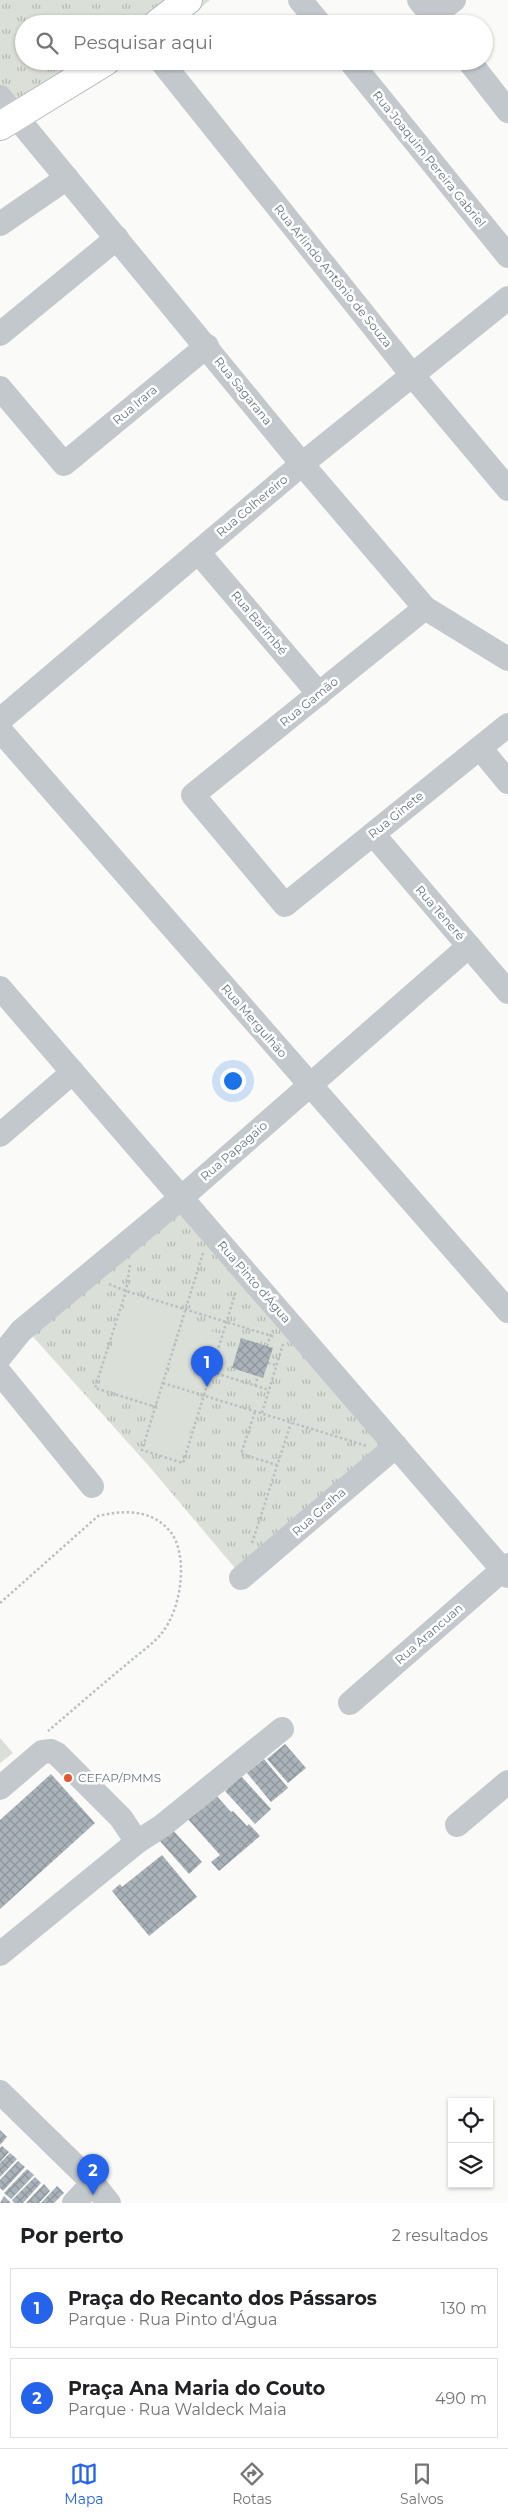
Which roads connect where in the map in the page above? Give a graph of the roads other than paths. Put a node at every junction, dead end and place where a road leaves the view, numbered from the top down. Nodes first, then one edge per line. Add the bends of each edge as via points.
1 (188, 0) edge
2 (300, 0) edge
3 (454, 0) edge
4 (430, 13) edge
5 (169, 15) edge
6 (312, 15) edge
7 (89, 70) edge
8 (168, 70) edge
9 (357, 70) edge
10 (476, 70) edge
11 (508, 111) edge
12 (6, 113) edge
13 (67, 178) junction
14 (0, 224) edge
15 (117, 238) junction
16 (508, 256) edge
17 (508, 298) edge
18 (0, 334) edge
19 (207, 346) junction
20 (413, 376) junction
21 (0, 388) edge
22 (302, 464) junction
23 (508, 489) edge
24 (198, 552) junction
25 (425, 608) junction
26 (508, 659) edge
27 (319, 694) junction
28 (0, 720) edge
29 (508, 725) edge
30 (0, 730) edge
31 (480, 748) junction
32 (508, 782) edge
33 (373, 834) junction
34 (285, 905) joint
35 (469, 946) junction
36 (0, 988) edge
37 (508, 992) edge
38 (73, 1072) junction
39 (310, 1084) junction
40 (0, 1135) edge
41 (181, 1198) junction
42 (508, 1311) edge
43 (0, 1357) edge
44 (0, 1373) edge
45 (392, 1449) junction
46 (92, 1486) dead end
47 (506, 1570) edge
48 (241, 1578) road end
49 (350, 1703) dead end
50 (282, 1729) dead end
51 (508, 1782) edge
52 (0, 1788) edge
53 (457, 1825) dead end
54 (137, 1842) junction
55 (0, 1954) edge
56 (2, 2098) edge
57 (93, 2183) junction
58 (74, 2203) edge
59 (109, 2203) edge

1 - 5 main road
2 - 6 street
3 - 4 street
7 - 12 main road
8 - 20 street, Rua Arlindo Antônio de Souza
9 - 16 street, Rua Joaquim Pereira Gabriel
10 - 11 street
12 - 13 street, Rua Sagarana
13 - 14 street
13 - 15 street, Rua Sagarana
15 - 18 street
15 - 19 street, Rua Sagarana
17 - 20 street, Rua Colhereiro
19 - 21 street, Rua Irara via 64,464
19 - 22 street, Rua Sagarana
20 - 22 street, Rua Colhereiro
20 - 23 street, Rua Arlindo Antônio de Souza
22 - 24 street, Rua Colhereiro
22 - 25 street, Rua Sagarana
24 - 27 street, Rua Barimbé
24 - 28 street, Rua Colhereiro
25 - 26 street, Rua Sagarana
25 - 27 street, Rua Gamão
27 - 34 street, Rua Gamão via 193,796
29 - 31 street, Rua Ginete
30 - 39 street, Rua Mergulhão
31 - 32 street
31 - 33 street, Rua Ginete
33 - 34 street, Rua Ginete
33 - 35 street, Rua Teneré
35 - 37 street, Rua Teneré
35 - 39 street, Rua Papagaio
36 - 38 street, Rua Pinto d'Água
38 - 40 street
38 - 41 street, Rua Pinto d'Água
39 - 41 street, Rua Papagaio
39 - 42 street, Rua Mergulhão
41 - 43 street, Rua Papagaio via 22,1330
41 - 45 street, Rua Pinto d'Água
44 - 46 street
45 - 47 street, Rua Pinto d'Água
45 - 48 street, Rua Gralha
47 - 49 street, Rua Arancuan
50 - 54 street via 162,1826
51 - 53 street
52 - 54 street via 42,1752 51,1751 121,1818
54 - 55 street
56 - 57 street
57 - 58 street
57 - 59 street

